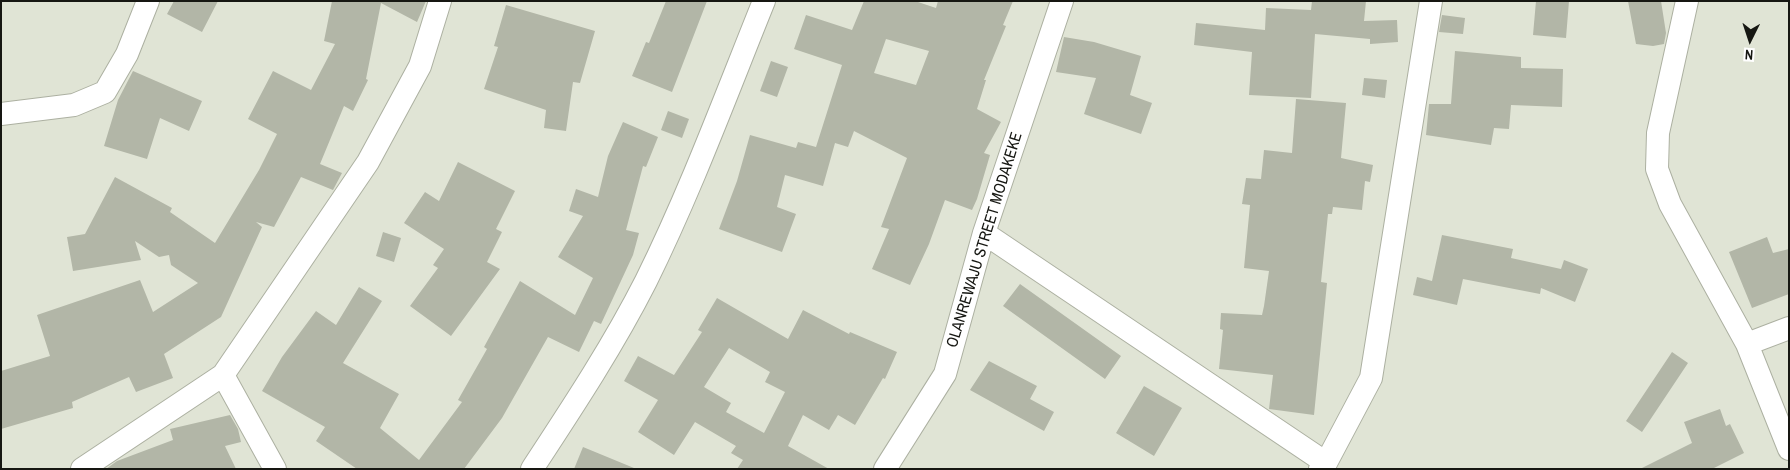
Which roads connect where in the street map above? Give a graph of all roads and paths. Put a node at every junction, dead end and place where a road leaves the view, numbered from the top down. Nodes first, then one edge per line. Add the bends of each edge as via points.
1 (148, 1) edge
2 (440, 1) edge
3 (764, 1) edge
4 (1062, 1) edge
5 (1431, 1) edge
6 (1687, 1) edge
7 (1, 114) edge
8 (984, 234) junction
9 (1789, 328) edge
10 (1747, 344) junction
11 (223, 375) junction
12 (1789, 449) edge
13 (1323, 466) edge
14 (82, 469) edge
15 (275, 469) edge
16 (532, 469) edge
17 (885, 469) edge

1 - 7 street via 127,54 105,92 74,105
2 - 11 street via 420,66 368,162
3 - 16 street via 684,196 645,281 579,398
4 - 8 street, OLANREWAJU STREET MODAKEKE
5 - 13 street via 1371,378
6 - 10 street via 1658,133 1657,169 1670,204
8 - 13 street
8 - 17 street, OLANREWAJU STREET MODAKEKE via 945,374
9 - 10 street
10 - 12 street
11 - 14 street
11 - 15 street

